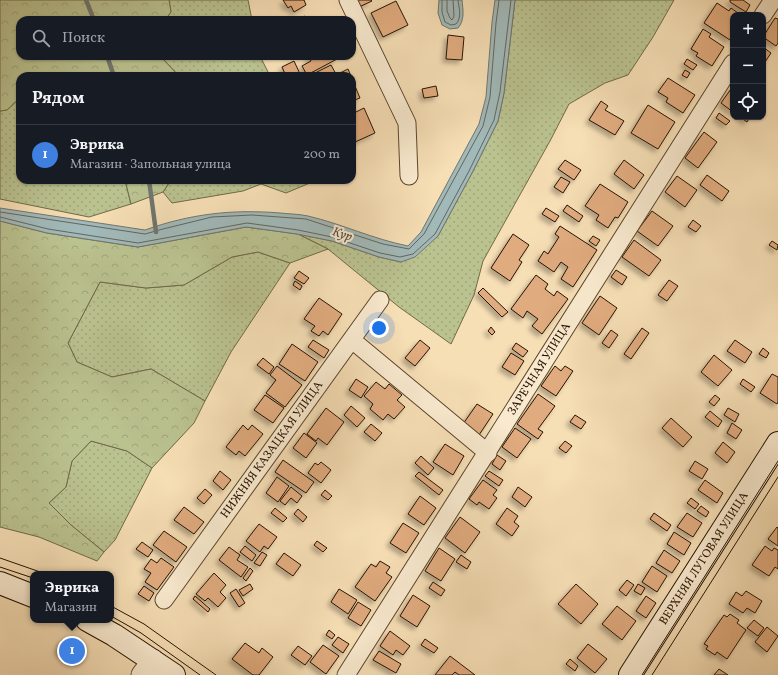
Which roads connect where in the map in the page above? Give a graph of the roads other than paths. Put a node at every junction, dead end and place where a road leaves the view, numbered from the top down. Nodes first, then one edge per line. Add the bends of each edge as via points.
1 (348, 0) edge
2 (773, 0) edge
3 (765, 12) edge
4 (356, 16) edge
5 (356, 17) edge
6 (730, 68) edge
7 (409, 176) dead end
8 (380, 300) dead end
9 (352, 340) junction
10 (778, 443) edge
11 (488, 453) junction
12 (0, 583) edge
13 (30, 595) edge
14 (164, 600) dead end
15 (92, 623) edge
16 (147, 668) edge
17 (174, 675) edge
18 (346, 675) edge
19 (630, 675) edge

1 - 4 street
2 - 3 street
5 - 7 street via 407,124
6 - 11 street, ЗАРЕЧНАЯ УЛИЦА
8 - 9 street, НИЖНЯЯ КАЗАЦКАЯ УЛИЦА
9 - 11 street
9 - 14 street, НИЖНЯЯ КАЗАЦКАЯ УЛИЦА
10 - 19 main road, ВЕРХНЯЯ ЛУГОВАЯ УЛИЦА
11 - 18 street, ЗАРЕЧНАЯ УЛИЦА
12 - 13 main road
15 - 16 main road via 114,635
16 - 17 main road

